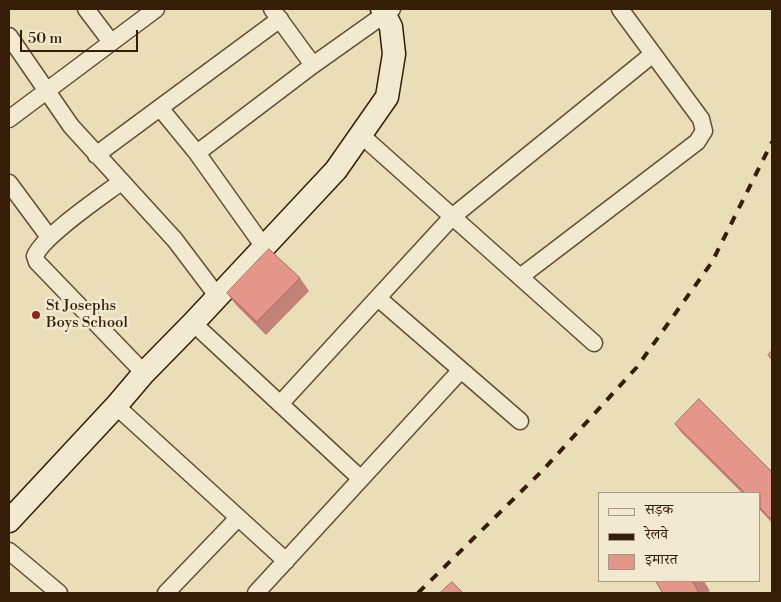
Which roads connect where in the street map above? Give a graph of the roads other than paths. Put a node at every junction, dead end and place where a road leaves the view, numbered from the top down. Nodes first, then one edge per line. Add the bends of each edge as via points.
1 (86, 9) edge
2 (156, 9) edge
3 (620, 9) edge
4 (386, 10) edge
5 (276, 14) edge
6 (9, 36) edge
7 (111, 42) junction
8 (653, 54) junction
9 (313, 65) junction
10 (45, 91) junction
11 (160, 108) junction
12 (9, 119) edge
13 (361, 134) junction
14 (197, 153) junction
15 (96, 155) junction
16 (121, 182) junction
17 (9, 183) edge
18 (452, 217) junction
19 (49, 237) junction
20 (264, 247) junction
21 (520, 277) junction
22 (218, 297) junction
23 (378, 298) junction
24 (193, 323) junction
25 (594, 343) dead end
26 (461, 370) junction
27 (144, 373) junction
28 (280, 404) junction
29 (116, 406) junction
30 (520, 422) dead end
31 (361, 479) junction
32 (238, 518) junction
33 (9, 521) edge
34 (9, 551) edge
35 (286, 561) junction
36 (58, 593) edge
37 (166, 593) edge
38 (256, 593) edge

1 - 7 street
2 - 7 street
3 - 8 street
4 - 9 street
4 - 13 street via 394,54 387,97
5 - 9 street
5 - 11 street
6 - 10 street
7 - 10 street
8 - 18 street
8 - 21 street via 701,119 704,130 697,142
9 - 14 street
10 - 12 street
10 - 15 street
11 - 14 street
11 - 15 street
13 - 18 street
13 - 20 street via 336,170
14 - 20 street
15 - 16 street
16 - 19 street
16 - 22 street via 175,240
17 - 19 street
18 - 21 street
18 - 23 street
19 - 27 street via 37,249 34,256 37,262
20 - 22 street
21 - 25 street
22 - 24 street
23 - 26 street
23 - 28 street
24 - 27 street
24 - 28 street
26 - 30 street
26 - 31 street
27 - 29 street
28 - 31 street
29 - 32 street
29 - 33 street
31 - 35 street
32 - 35 street
32 - 37 street
34 - 36 street
35 - 38 street

